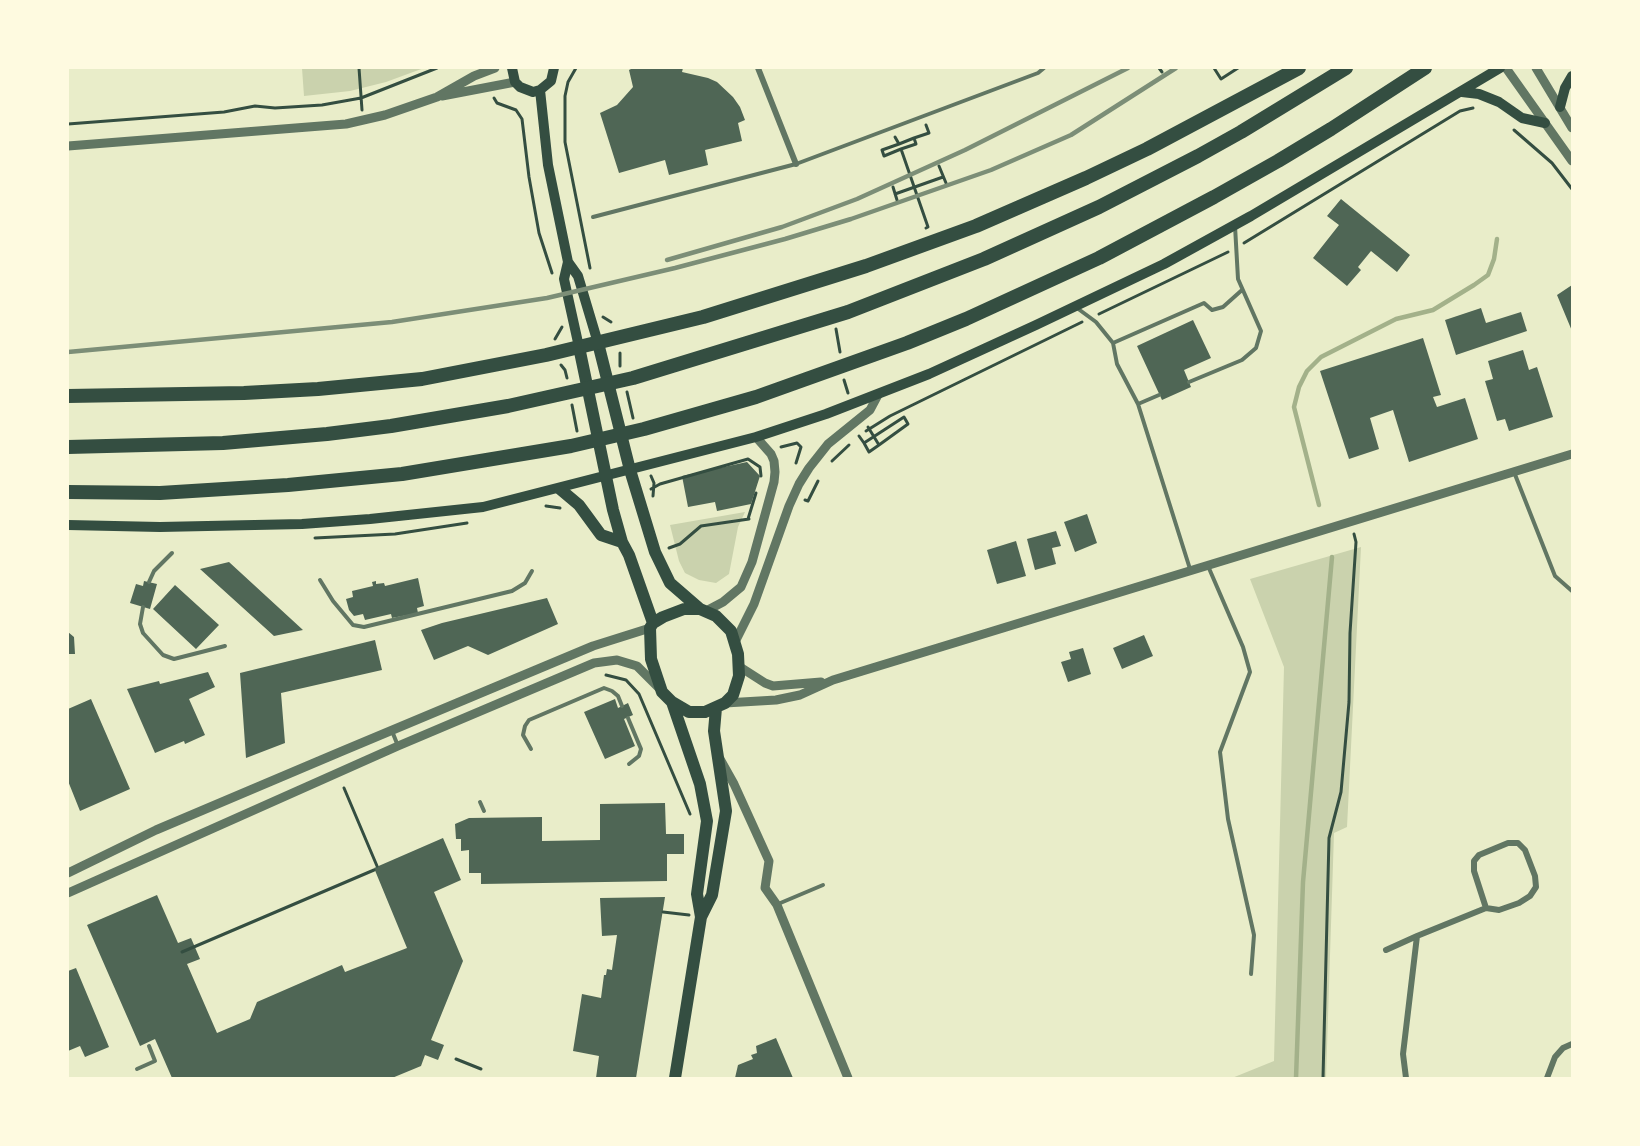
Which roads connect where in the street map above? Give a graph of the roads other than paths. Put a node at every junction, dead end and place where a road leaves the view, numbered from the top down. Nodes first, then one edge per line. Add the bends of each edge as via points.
1 (495, 68) edge
2 (512, 68) edge
3 (554, 68) edge
4 (758, 68) edge
5 (1044, 68) edge
6 (1299, 68) edge
7 (1347, 68) edge
8 (1425, 68) edge
9 (1500, 68) edge
10 (1506, 68) edge
11 (1536, 68) edge
12 (1572, 76) edge
13 (515, 82) junction
14 (540, 90) junction
15 (1462, 92) junction
16 (437, 97) junction
17 (1560, 107) junction
18 (1545, 123) junction
19 (1572, 128) edge
20 (68, 146) edge
21 (1572, 161) edge
22 (796, 164) junction
23 (593, 217) dead end
24 (1234, 225) junction
25 (568, 262) junction
26 (1242, 290) junction
27 (1075, 307) junction
28 (598, 343) junction
29 (1113, 343) junction
30 (579, 347) junction
31 (1189, 382) dead end
32 (878, 395) junction
33 (1159, 395) dead end
34 (68, 396) edge
35 (1138, 404) junction
36 (756, 437) junction
37 (68, 447) edge
38 (1572, 454) edge
39 (630, 470) junction
40 (1514, 472) junction
41 (607, 476) junction
42 (560, 489) junction
43 (68, 492) edge
44 (68, 525) edge
45 (622, 542) junction
46 (172, 554) dead end
47 (1208, 565) junction
48 (532, 571) dead end
49 (1190, 571) junction
50 (320, 580) dead end
51 (150, 582) dead end
52 (1572, 591) edge
53 (143, 607) dead end
54 (703, 610) junction
55 (652, 626) junction
56 (735, 642) junction
57 (225, 646) dead end
58 (740, 667) junction
59 (833, 680) junction
60 (662, 692) junction
61 (672, 702) junction
62 (721, 705) junction
63 (622, 706) dead end
64 (628, 718) dead end
65 (392, 730) junction
66 (398, 746) junction
67 (531, 749) dead end
68 (717, 754) junction
69 (629, 764) dead end
70 (480, 801) dead end
71 (484, 811) dead end
72 (68, 873) edge
73 (823, 885) dead end
74 (68, 893) edge
75 (777, 905) junction
76 (1486, 908) junction
77 (701, 916) junction
78 (1417, 936) junction
79 (1386, 950) dead end
80 (1251, 974) dead end
81 (1572, 1044) edge
82 (148, 1046) dead end
83 (137, 1069) dead end
84 (675, 1078) edge
85 (848, 1078) edge
86 (1406, 1078) edge
87 (1547, 1078) edge

1 - 16 street
2 - 13 main road
3 - 14 main road via 551,81
4 - 22 street
5 - 22 lane
6 - 28 highway via 1147,149 976,226 866,267 754,302
7 - 37 highway via 1206,151 1099,207 916,287 848,312 566,399 327,434 223,443
8 - 43 highway via 1331,129 1099,258 966,319 756,397 644,429 476,462 352,480 160,493
9 - 15 main road
10 - 18 street
11 - 17 street
12 - 17 main road
13 - 14 main road via 526,90
13 - 16 street
14 - 25 main road via 548,165
15 - 18 main road via 1479,94 1522,118
15 - 24 main road
16 - 20 street via 384,115 324,126
17 - 19 street
18 - 21 street
22 - 23 lane
24 - 26 lane
24 - 27 main road
25 - 28 main road via 578,276
25 - 30 main road via 564,279
26 - 29 lane via 1223,307 1212,310 1204,303
26 - 31 lane via 1261,331 1256,348 1242,360
27 - 29 lane via 1096,322
27 - 32 main road
28 - 30 highway
28 - 39 main road
29 - 35 lane via 1117,364
30 - 34 highway via 422,379 318,389
30 - 41 main road
32 - 36 main road
32 - 56 street via 870,410 828,444 799,484 754,604
33 - 35 lane
35 - 49 lane
36 - 39 main road
36 - 54 street via 771,454 775,472 752,562 741,587 723,602
38 - 40 street
39 - 41 main road
39 - 54 main road via 661,566 670,583
40 - 47 street
40 - 52 lane via 1555,576
41 - 42 main road
41 - 45 main road
42 - 44 main road via 483,507 370,519 221,526
42 - 45 main road via 601,535
45 - 55 main road
46 - 51 lane via 154,571
47 - 49 street
47 - 80 lane via 1250,672 1220,752 1228,819 1254,935
48 - 50 lane via 525,583 512,591 364,627 353,625
49 - 59 street
53 - 57 lane via 143,633 163,655 174,659
54 - 55 main road via 673,612
54 - 56 main road via 725,624
55 - 60 main road via 651,659
55 - 65 street via 593,646
56 - 58 main road
58 - 59 street via 773,686
58 - 62 main road via 733,695
59 - 62 street via 788,698
60 - 61 main road
60 - 66 street via 637,666 617,660 594,663
61 - 62 main road via 688,712 705,712
61 - 77 main road via 700,784 707,821 697,894
62 - 68 main road via 714,724
63 - 67 lane via 618,696 604,688 529,720 524,735
64 - 69 lane via 641,749
65 - 66 lane
65 - 72 street via 156,830
66 - 74 street
68 - 75 street via 735,784 769,861 765,888
68 - 77 main road via 726,811 712,895
70 - 71 lane
73 - 75 lane
75 - 85 street
76 - 76 street via 1474,861 1508,843 1518,843 1525,850 1536,887 1519,903 1499,910
76 - 78 street
77 - 84 main road
78 - 79 street
78 - 86 street via 1403,1054
81 - 87 street via 1555,1057
82 - 83 lane via 155,1061

